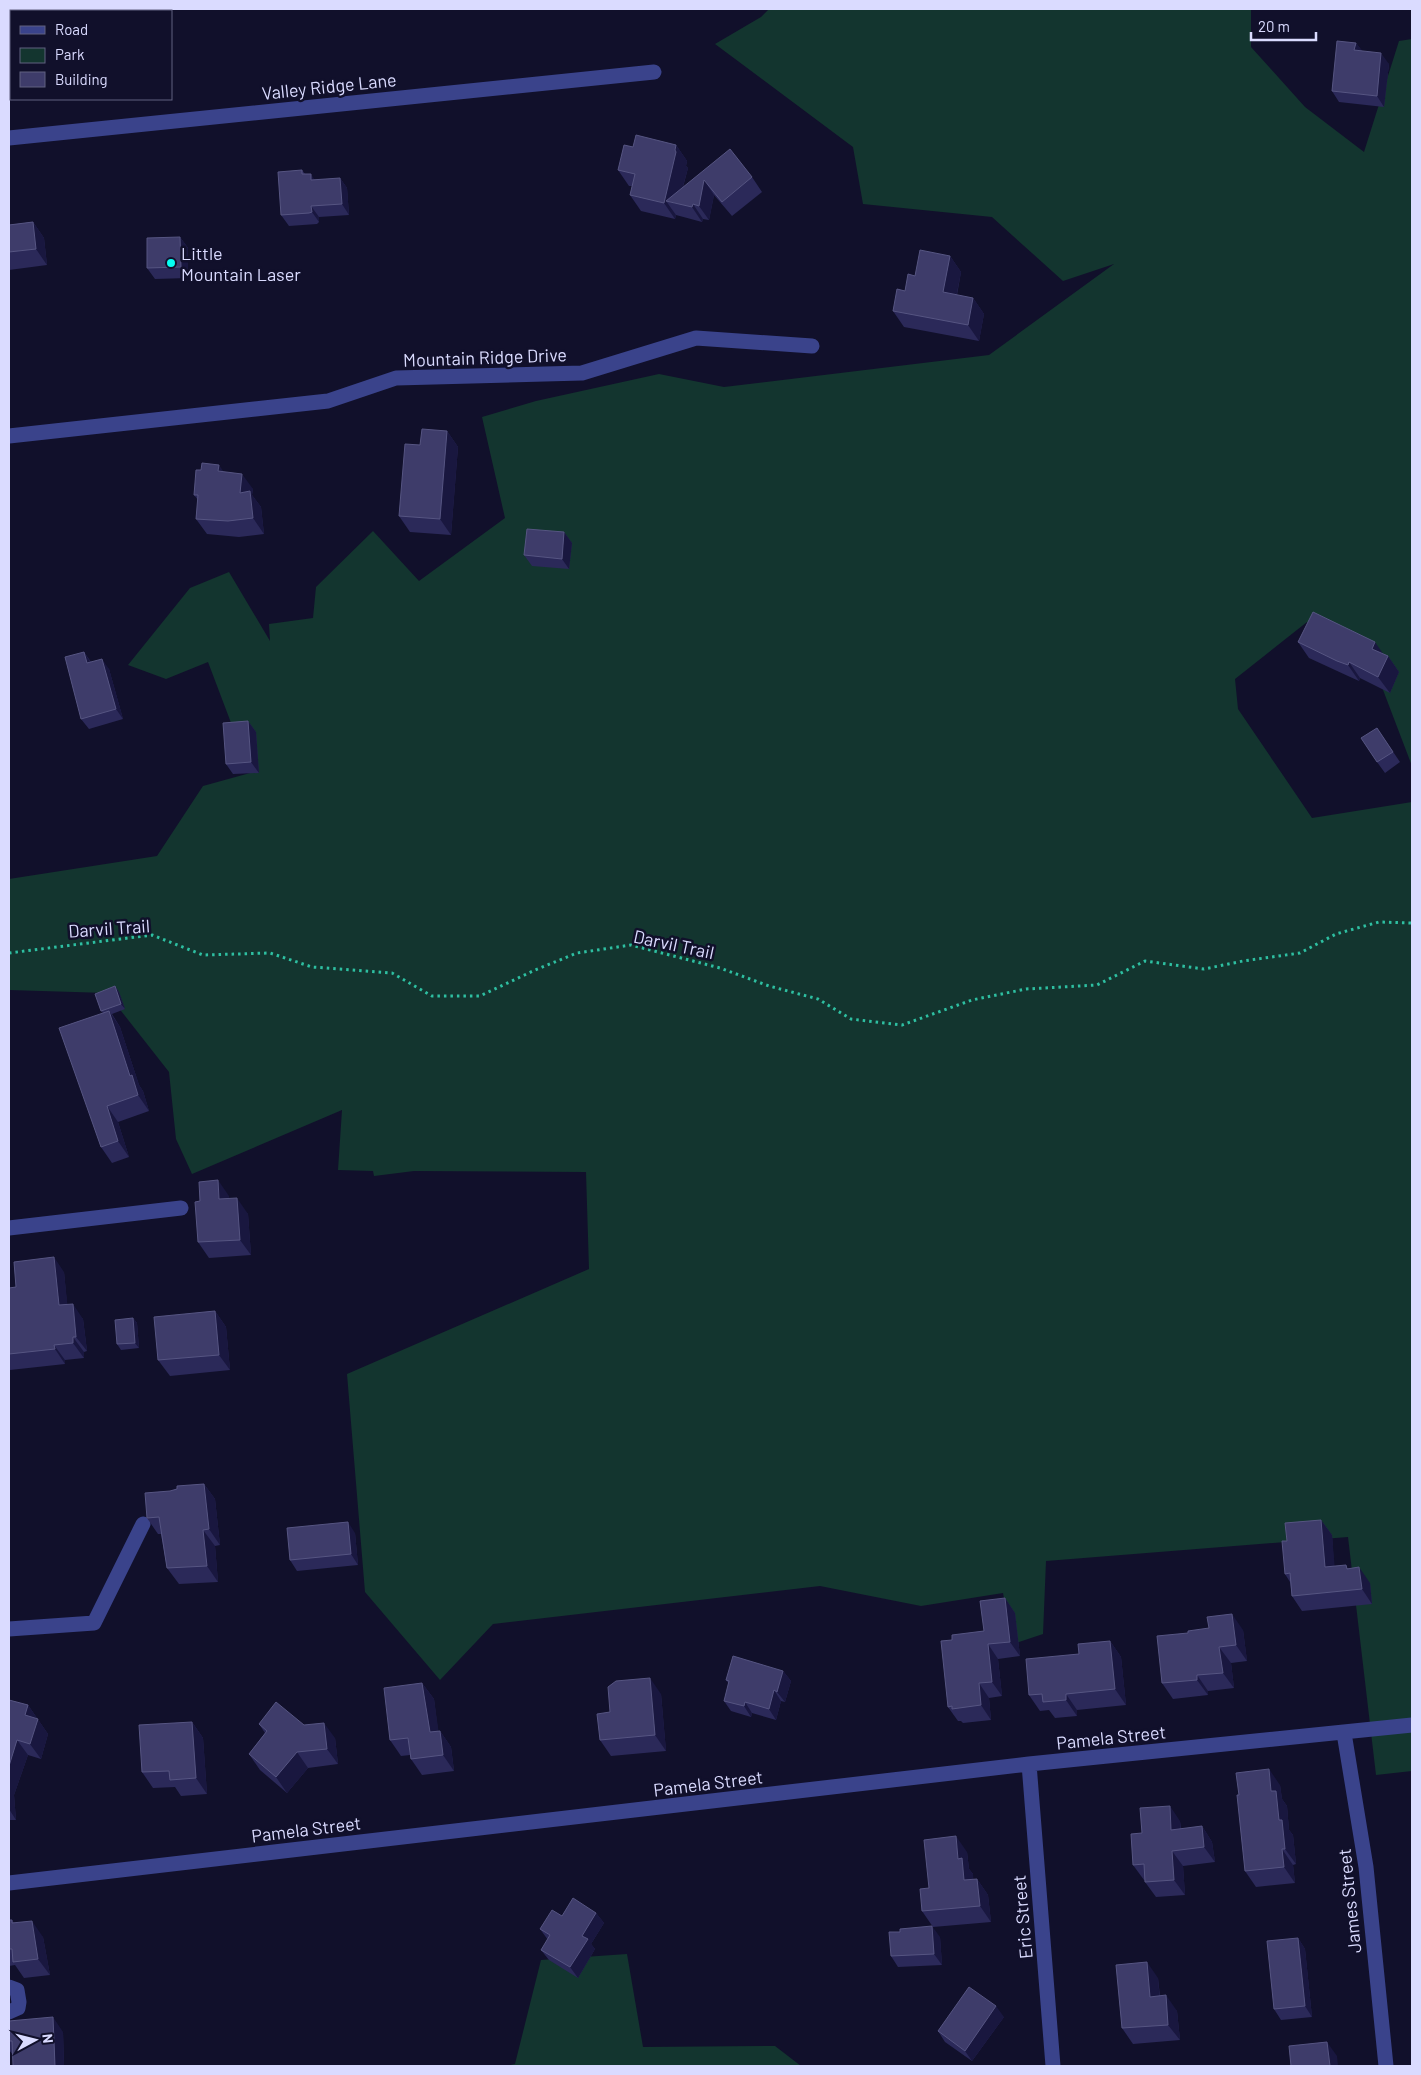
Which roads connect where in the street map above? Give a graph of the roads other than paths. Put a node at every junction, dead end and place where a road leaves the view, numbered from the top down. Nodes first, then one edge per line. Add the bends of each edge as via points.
1 (654, 72) dead end
2 (9, 138) edge
3 (812, 346) dead end
4 (9, 436) edge
5 (181, 1208) dead end
6 (9, 1228) edge
7 (143, 1524) dead end
8 (9, 1629) edge
9 (1412, 1725) edge
10 (1344, 1733) junction
11 (1029, 1764) junction
12 (9, 1883) edge
13 (9, 1987) edge
14 (9, 2012) edge
15 (1053, 2066) edge
16 (1386, 2066) edge

1 - 2 street, Valley Ridge Lane
3 - 4 street, Mountain Ridge Drive via 696,338 582,373 396,378 328,401
5 - 6 street
7 - 8 street via 94,1623
9 - 10 street, Pamela Street
10 - 11 street, Pamela Street
10 - 16 street, James Street via 1366,1867
11 - 12 street, Pamela Street
11 - 15 street, Eric Street
13 - 14 street via 17,1990 19,2002 18,2008

